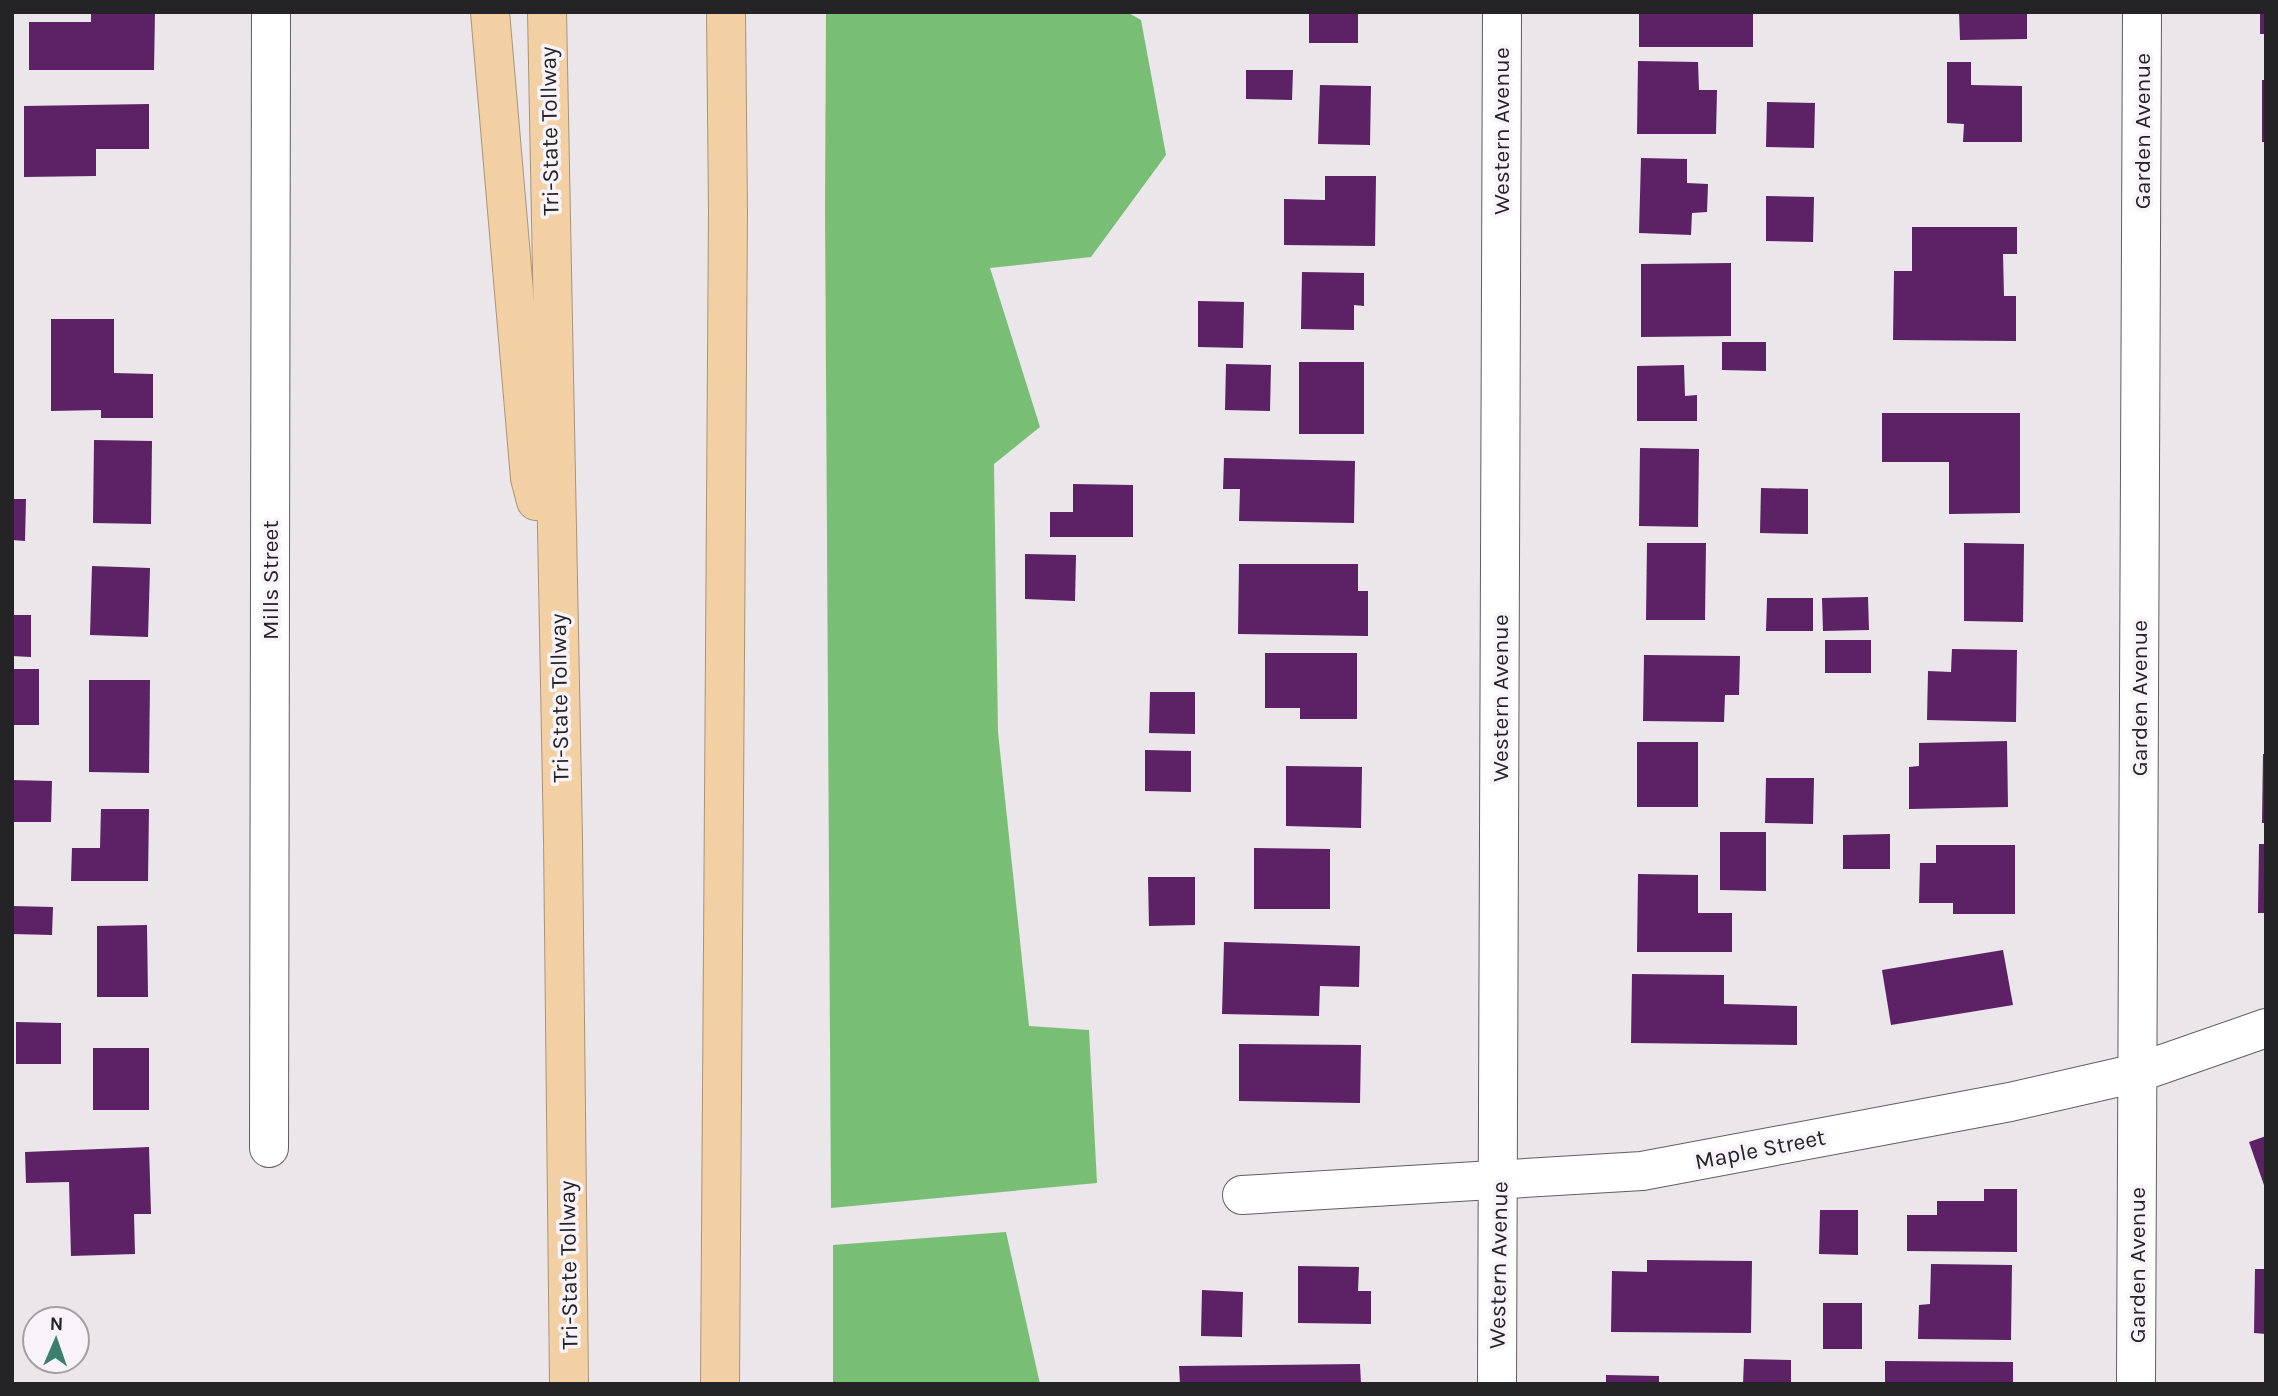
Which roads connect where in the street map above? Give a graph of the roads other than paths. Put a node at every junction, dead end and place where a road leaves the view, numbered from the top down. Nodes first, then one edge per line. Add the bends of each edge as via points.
1 (271, 12) edge
2 (490, 12) edge
3 (547, 12) edge
4 (726, 12) edge
5 (752, 12) edge
6 (1502, 12) edge
7 (2142, 12) edge
8 (728, 212) junction
9 (557, 584) junction
10 (2266, 1028) edge
11 (2137, 1073) junction
12 (269, 1148) dead end
13 (1499, 1179) junction
14 (1242, 1195) dead end
15 (569, 1384) edge
16 (720, 1384) edge
17 (1497, 1384) edge
18 (2136, 1384) edge

1 - 12 street, Mills Street
2 - 9 highway via 530,478
3 - 9 highway, Tri-State Tollway
4 - 8 highway
5 - 8 highway
6 - 13 street, Western Avenue
7 - 11 street, Garden Avenue
8 - 16 highway
9 - 15 highway, Tri-State Tollway
10 - 11 street, Maple Street
11 - 13 street, Maple Street via 2010,1102 1642,1171
11 - 18 street, Garden Avenue
13 - 14 street, Maple Street
13 - 17 street, Western Avenue

